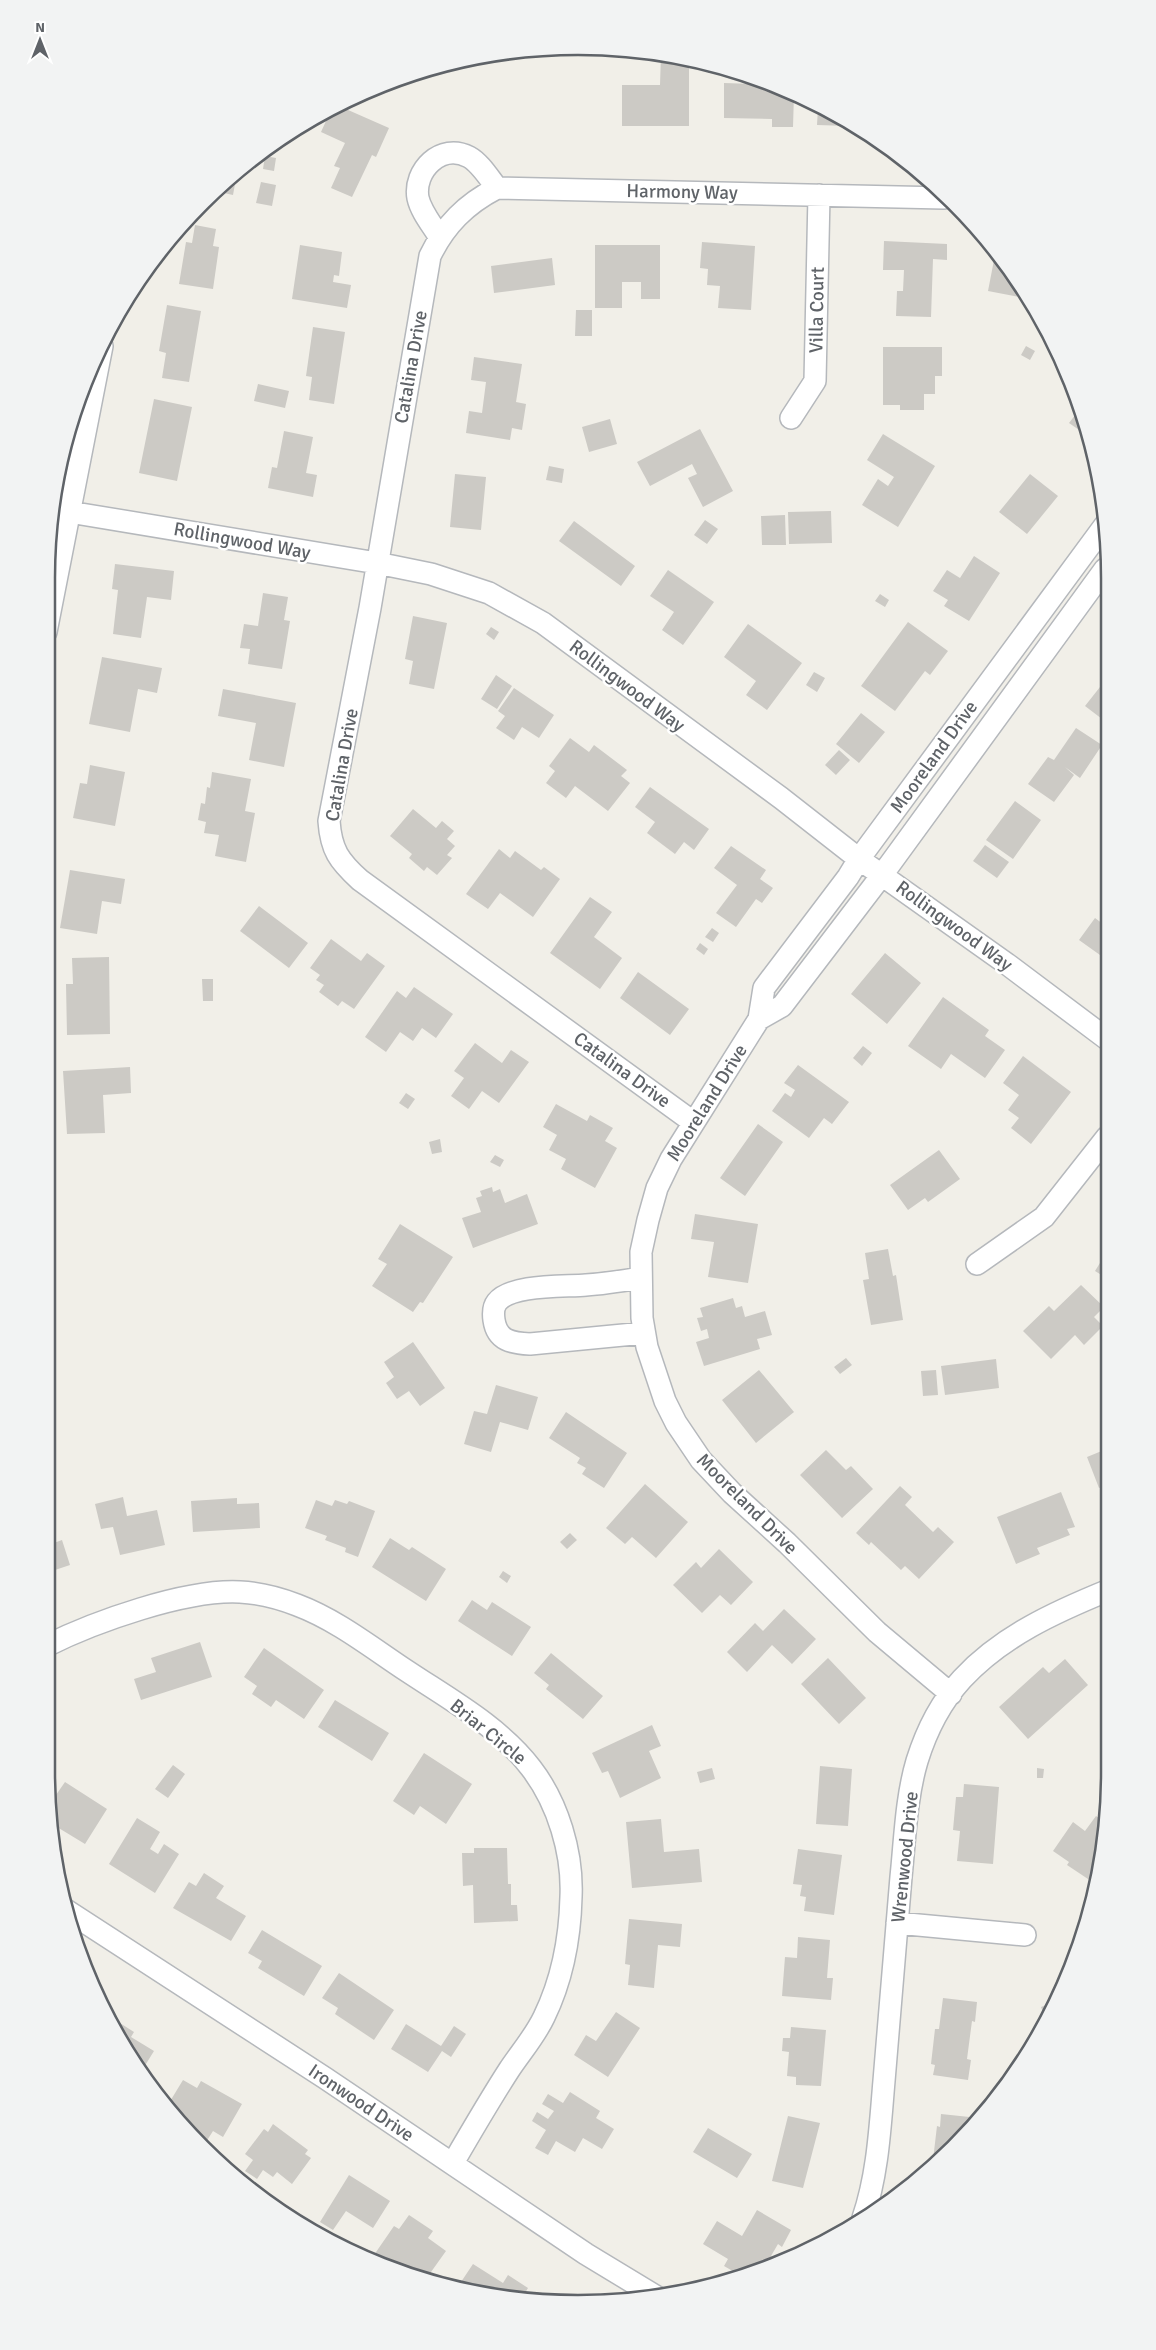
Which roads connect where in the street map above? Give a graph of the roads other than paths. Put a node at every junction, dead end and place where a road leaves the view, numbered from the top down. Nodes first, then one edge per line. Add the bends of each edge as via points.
1 (497, 188) junction
2 (820, 196) junction
3 (937, 198) edge
4 (440, 238) junction
5 (96, 375) edge
6 (791, 418) dead end
7 (69, 512) junction
8 (1099, 532) edge
9 (377, 563) junction
10 (1101, 575) edge
11 (55, 585) edge
12 (859, 859) junction
13 (882, 875) junction
14 (759, 1019) junction
15 (1101, 1035) edge
16 (693, 1122) junction
17 (1101, 1146) edge
18 (978, 1264) dead end
19 (640, 1278) junction
20 (644, 1333) junction
21 (1101, 1594) edge
22 (55, 1642) edge
23 (951, 1694) junction
24 (76, 1916) edge
25 (897, 1922) junction
26 (1025, 1935) dead end
27 (453, 2163) junction
28 (865, 2209) edge
29 (646, 2291) edge

1 - 2 street, Harmony Way
1 - 4 street, Harmony Way via 462,210
1 - 4 street via 467,156 445,155 430,162 419,180 418,193 422,208
2 - 3 street, Harmony Way
2 - 6 street, Villa Court via 815,381
4 - 9 street, Catalina Drive via 429,264
5 - 7 street
7 - 9 street, Rollingwood Way
7 - 11 street
8 - 12 street, Mooreland Drive
9 - 12 street, Rollingwood Way via 461,582 489,593 543,623
9 - 16 street, Catalina Drive via 329,821 336,853 346,867 377,892
10 - 13 street, Mooreland Drive
12 - 13 street, Rollingwood Way
12 - 14 street, Mooreland Drive via 764,988
13 - 14 street, Mooreland Drive via 782,1006
13 - 15 street, Rollingwood Way
14 - 16 street, Mooreland Drive
16 - 19 street, Mooreland Drive via 657,1188 641,1252
17 - 18 street via 1044,1217
19 - 20 street, Mooreland Drive
19 - 20 street via 527,1289 504,1296 493,1310 496,1330 512,1343
20 - 23 street, Mooreland Drive via 665,1401 701,1460 877,1632
21 - 23 street, Wrenwood Drive via 1037,1622 1009,1639 983,1658
22 - 27 street, Briar Circle via 119,1617 181,1598 240,1592 269,1596 297,1605 353,1635 489,1728 530,1767 546,1789 564,1841 571,1896 567,1950 544,2016
23 - 25 street, Wrenwood Drive via 927,1733 917,1763 906,1825
24 - 27 street, Ironwood Drive
25 - 26 street
25 - 28 street, Wrenwood Drive via 880,2130
27 - 29 street, Ironwood Drive

